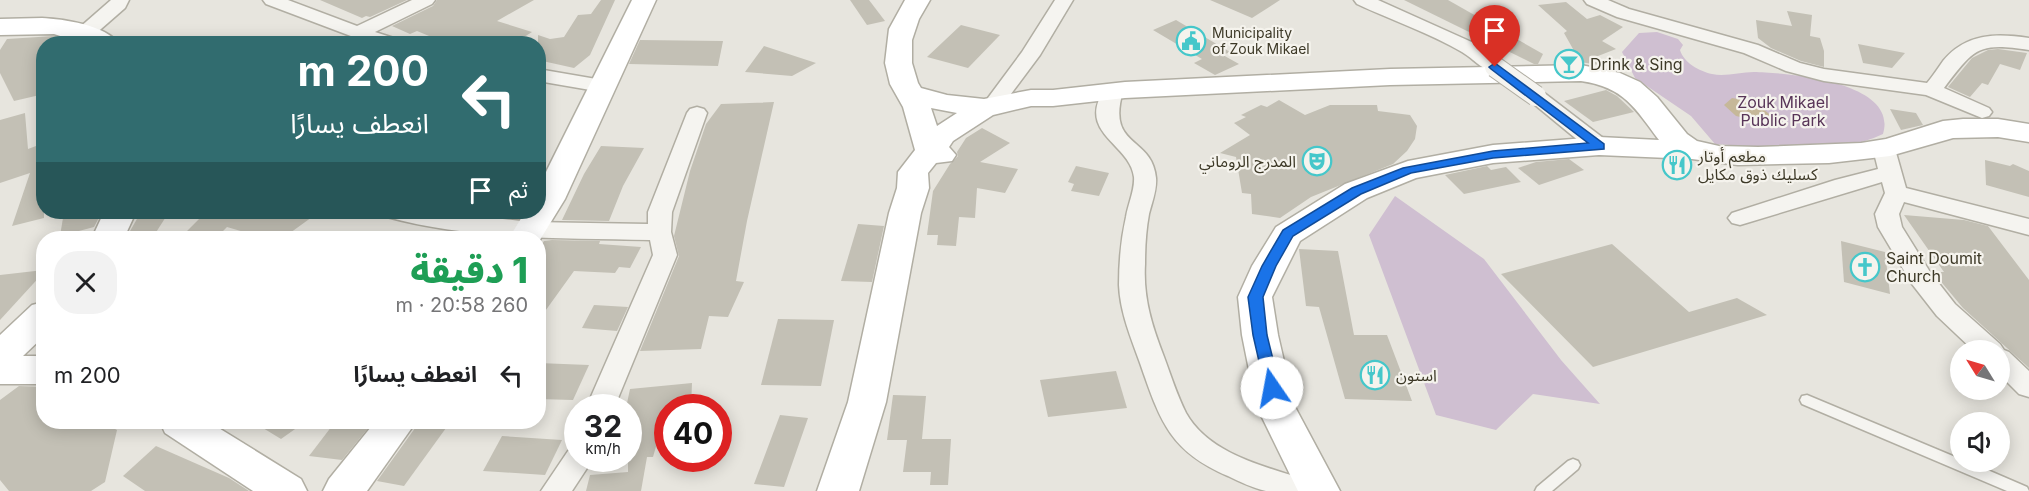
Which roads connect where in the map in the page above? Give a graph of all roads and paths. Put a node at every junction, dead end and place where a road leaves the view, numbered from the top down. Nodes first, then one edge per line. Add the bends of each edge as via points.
1 (120, 0) edge
2 (272, 0) edge
3 (426, 0) edge
4 (918, 0) edge
5 (1064, 0) edge
6 (1363, 0) edge
7 (1593, 0) edge
8 (640, 1) edge
9 (0, 27) edge
10 (358, 33) junction
11 (90, 36) edge
12 (97, 36) edge
13 (368, 36) edge
14 (2029, 44) edge
15 (546, 76) edge
16 (602, 86) junction
17 (908, 90) junction
18 (1931, 90) junction
19 (1113, 91) junction
20 (1033, 95) junction
21 (988, 107) junction
22 (1982, 112) junction
23 (697, 113) dead end
24 (2029, 117) edge
25 (1942, 130) junction
26 (2029, 133) edge
27 (1599, 146) junction
28 (1692, 150) junction
29 (928, 164) junction
30 (1891, 172) junction
31 (546, 204) edge
32 (1740, 218) dead end
33 (435, 219) edge
34 (2029, 227) edge
35 (509, 231) edge
36 (659, 232) junction
37 (546, 234) edge
38 (36, 322) edge
39 (1979, 340) edge
40 (0, 357) edge
41 (2010, 368) edge
42 (0, 370) edge
43 (36, 370) edge
44 (2029, 387) edge
45 (606, 394) edge
46 (1807, 400) dead end
47 (190, 429) edge
48 (392, 429) edge
49 (1573, 465) dead end
50 (569, 472) edge
51 (286, 491) edge
52 (344, 491) edge
53 (556, 491) edge
54 (838, 491) edge
55 (1301, 491) edge
56 (1319, 491) edge
57 (1542, 491) edge
58 (2022, 491) edge

1 - 12 street
2 - 10 street
3 - 10 street
4 - 17 main road via 901,31 900,69
5 - 20 street via 1046,33
6 - 27 street, bridge via 1460,44 1536,96
7 - 18 street via 1751,49 1813,73
8 - 16 main road
9 - 11 main road via 59,26
10 - 13 street
14 - 18 street via 1992,40 1968,47
15 - 16 street
16 - 31 main road
17 - 21 main road via 953,104
17 - 29 main road via 902,95 911,140 914,151
18 - 22 street
19 - 20 main road
19 - 28 main road via 1390,77 1595,75 1636,93 1667,134
19 - 55 street via 1107,105 1112,133 1140,163 1145,177 1131,280 1141,330 1169,406 1190,438 1219,459
20 - 21 main road
20 - 29 main road via 973,126
21 - 29 main road via 943,135
22 - 24 main road via 1993,110
22 - 25 main road via 1963,117
23 - 36 street via 660,212
25 - 26 main road via 2006,128
25 - 30 main road
27 - 28 main road
27 - 56 main road via 1493,154 1408,170 1356,191 1288,234 1256,297 1260,335 1275,405
28 - 30 main road via 1757,157 1836,154
29 - 54 main road via 904,213 867,402
30 - 32 street
30 - 34 street
30 - 39 street via 1887,214 1890,227 1921,278
33 - 35 street
36 - 37 street
36 - 45 street via 665,255
38 - 40 main road
41 - 44 street
42 - 43 main road
46 - 58 lane
47 - 51 main road
48 - 52 main road
49 - 57 lane
50 - 53 street

